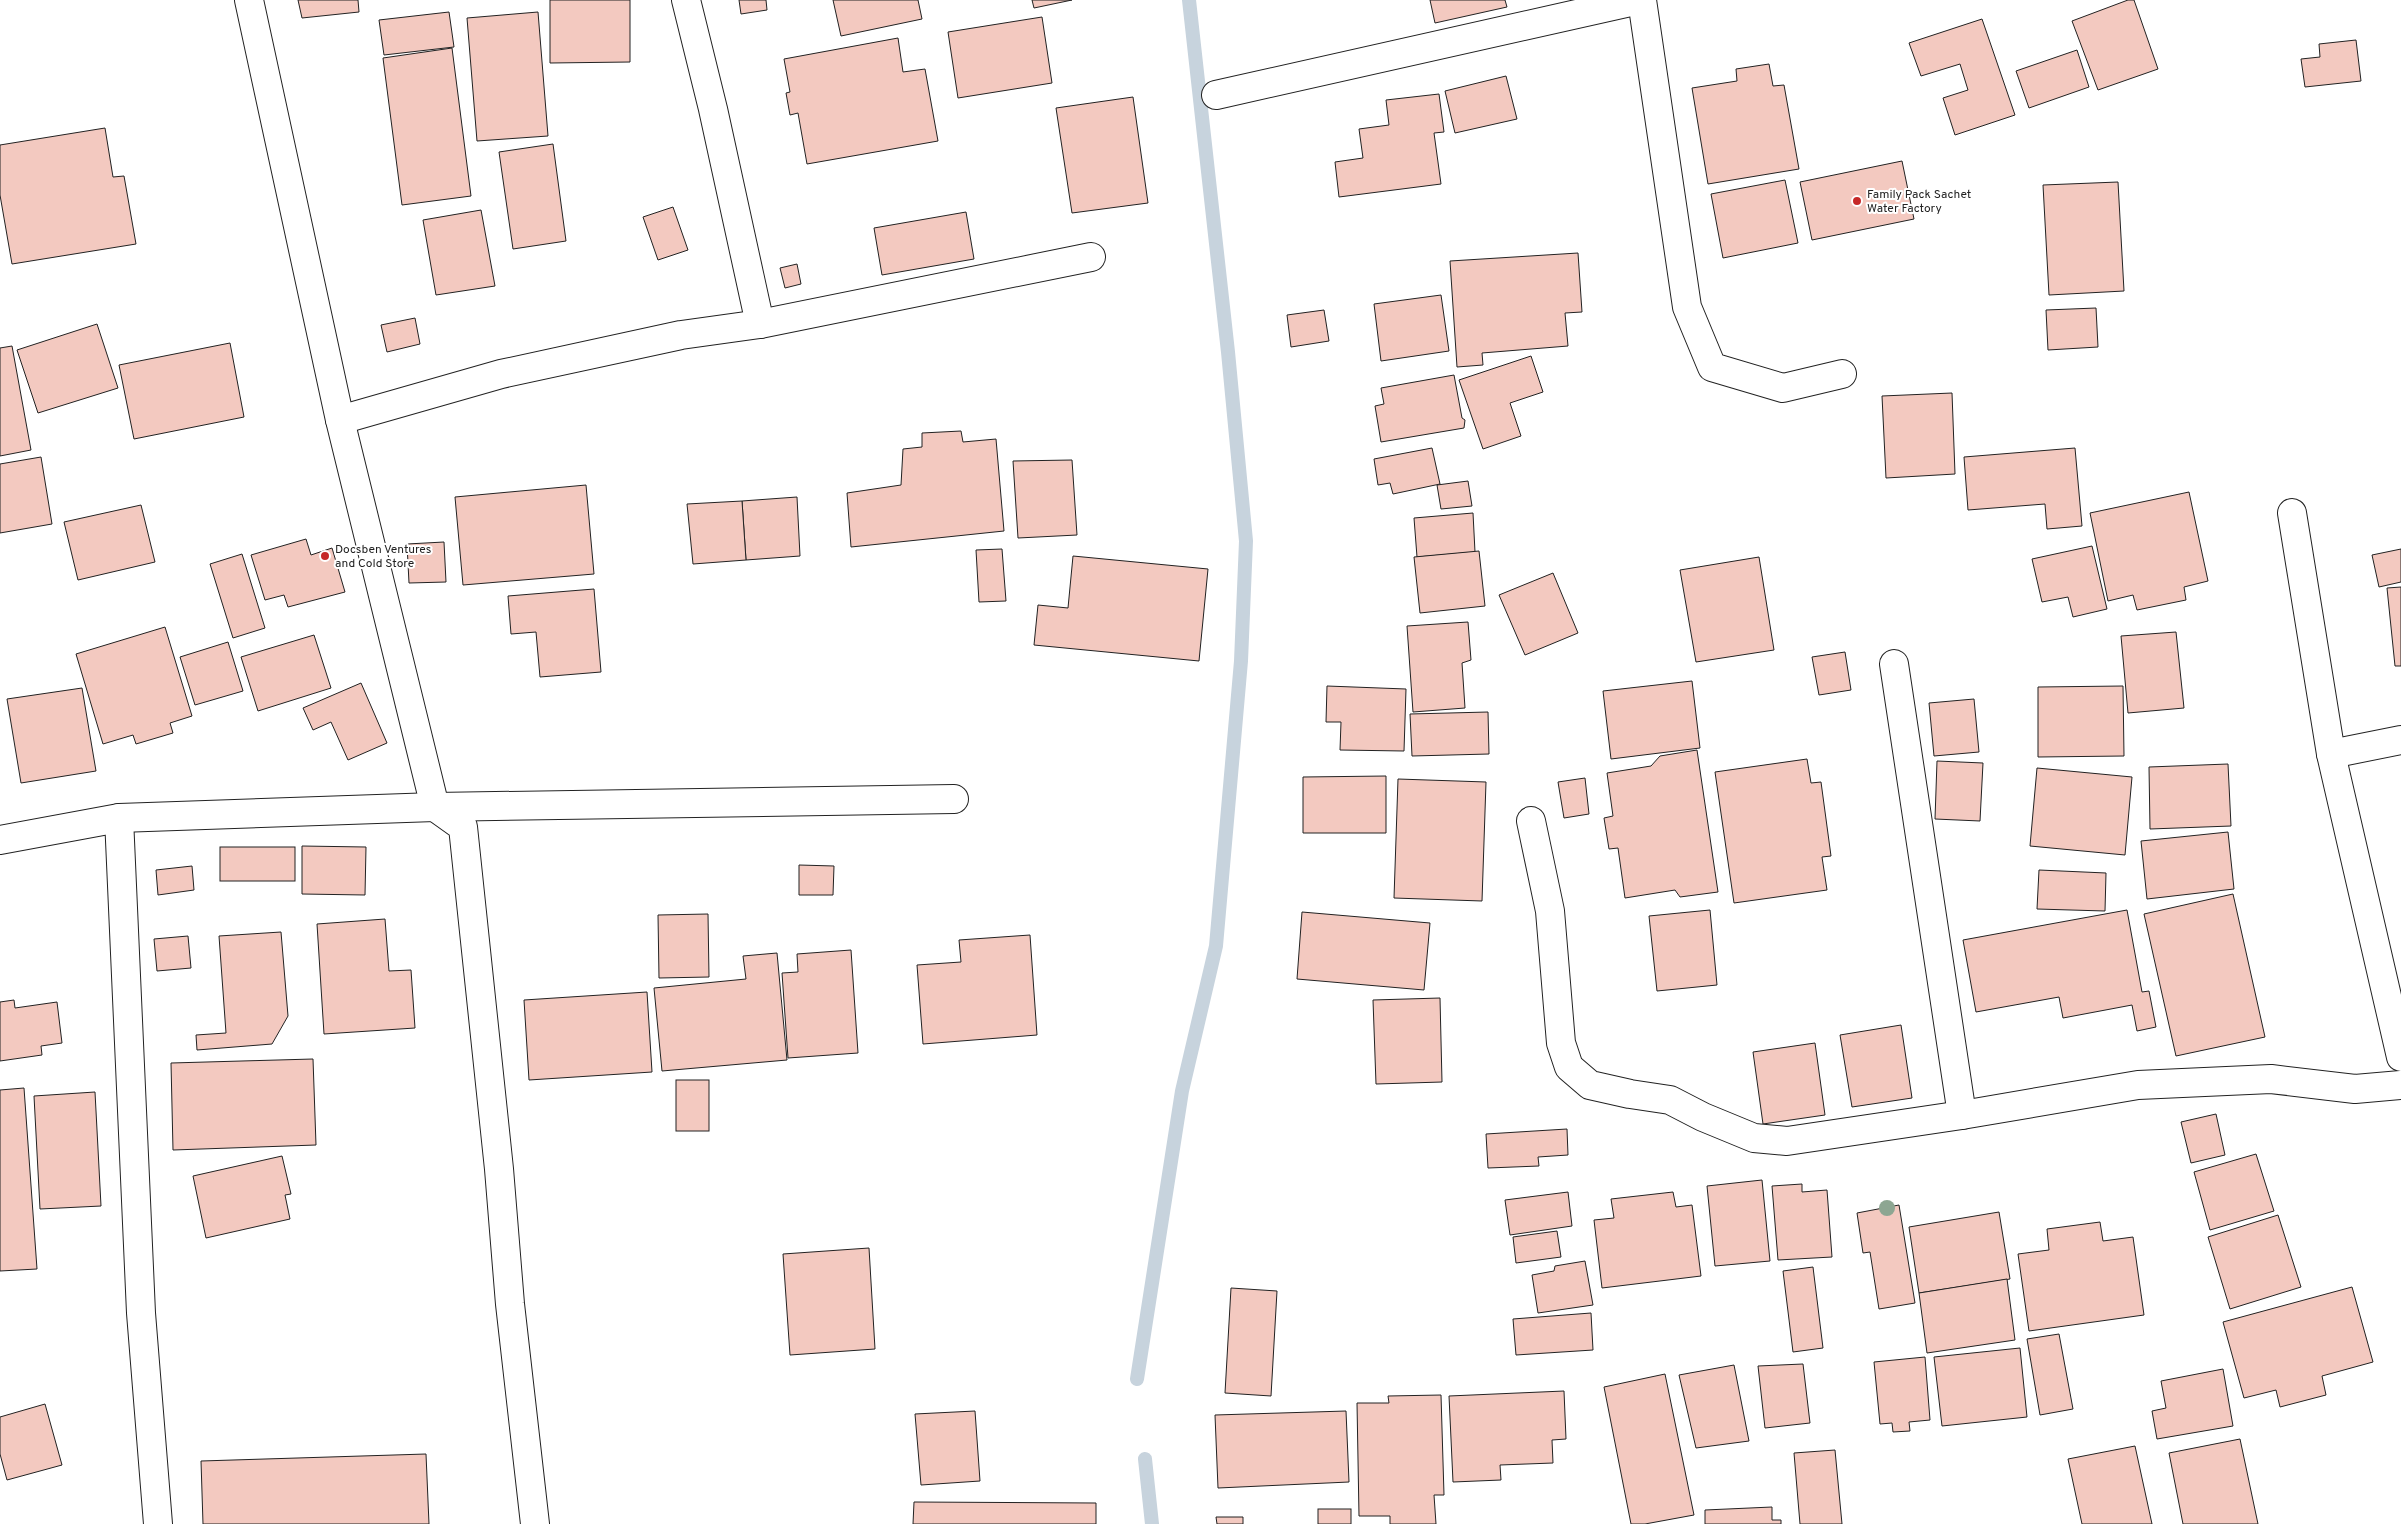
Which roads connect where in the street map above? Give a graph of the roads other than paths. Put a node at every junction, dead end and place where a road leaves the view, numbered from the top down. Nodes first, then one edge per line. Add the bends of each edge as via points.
1 (249, 0) edge
2 (686, 0) edge
3 (1640, 0) edge
4 (1216, 95) dead end
5 (1091, 257) dead end
6 (760, 324) junction
7 (1842, 374) dead end
8 (340, 420) junction
9 (2292, 513) dead end
10 (1894, 664) dead end
11 (2401, 740) edge
12 (2331, 754) junction
13 (954, 799) dead end
14 (435, 807) junction
15 (119, 818) junction
16 (1531, 821) dead end
17 (0, 840) edge
18 (2401, 1058) edge
19 (2401, 1085) edge
20 (1962, 1115) junction
21 (158, 1524) edge
22 (535, 1524) edge

1 - 8 street
2 - 6 street
3 - 4 street
3 - 7 street via 1687,307 1712,367 1782,388
5 - 6 street
6 - 8 street via 681,335 501,374
8 - 14 street
9 - 12 street
10 - 20 street
11 - 12 street
12 - 18 street
13 - 14 street
14 - 15 street
14 - 22 street via 463,827
15 - 17 street
15 - 21 street via 141,1313
16 - 20 street via 1550,911 1561,1042 1569,1067 1590,1085 1670,1100 1754,1138 1787,1141
19 - 20 street via 2355,1089 2271,1079 2138,1085

